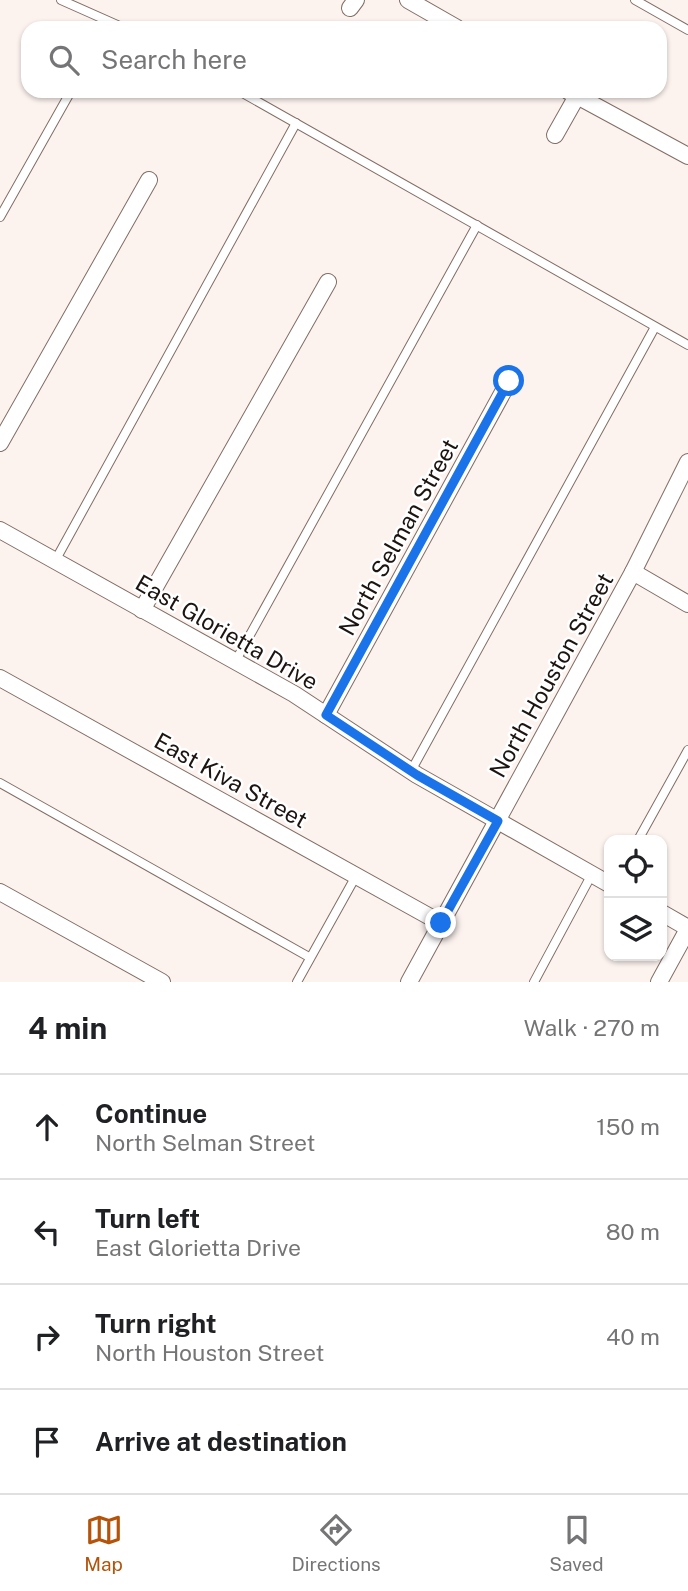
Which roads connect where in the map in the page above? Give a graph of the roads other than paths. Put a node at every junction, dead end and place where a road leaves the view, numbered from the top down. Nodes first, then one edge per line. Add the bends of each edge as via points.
1 (61, 0) edge
2 (408, 0) edge
3 (635, 0) edge
4 (101, 21) edge
5 (445, 21) edge
6 (688, 30) edge
7 (67, 98) edge
8 (252, 98) edge
9 (571, 98) edge
10 (581, 98) edge
11 (296, 122) junction
12 (555, 135) dead end
13 (688, 156) edge
14 (149, 180) dead end
15 (0, 217) edge
16 (477, 225) junction
17 (328, 282) dead end
18 (655, 327) junction
19 (688, 345) edge
20 (509, 381) dead end
21 (0, 443) edge
22 (688, 462) edge
23 (0, 530) edge
24 (55, 561) junction
25 (633, 572) junction
26 (688, 604) edge
27 (142, 610) junction
28 (236, 662) junction
29 (0, 678) edge
30 (326, 715) junction
31 (688, 751) edge
32 (411, 771) junction
33 (0, 783) edge
34 (498, 821) junction
35 (641, 835) edge
36 (592, 874) junction
37 (356, 876) junction
38 (604, 881) edge
39 (0, 892) edge
40 (667, 917) edge
41 (441, 923) junction
42 (688, 928) edge
43 (309, 957) junction
44 (162, 982) edge
45 (297, 982) edge
46 (408, 982) edge
47 (534, 982) edge
48 (659, 982) edge

1 - 4 lane
2 - 5 street
3 - 6 lane
7 - 15 lane
8 - 11 lane
9 - 12 street
10 - 13 street
11 - 16 lane
11 - 24 lane
14 - 21 street
16 - 18 lane
16 - 28 lane
17 - 27 street
18 - 19 lane
18 - 32 lane
20 - 30 street, North Selman Street
22 - 25 street, North Houston Street
23 - 24 street, East Glorietta Drive
24 - 27 street, East Glorietta Drive
25 - 26 street
25 - 34 street, North Houston Street
27 - 28 street, East Glorietta Drive
28 - 30 street, East Glorietta Drive
29 - 37 street, East Kiva Street
30 - 32 street, East Glorietta Drive
31 - 35 lane
32 - 34 street, East Glorietta Drive
33 - 43 lane
34 - 36 street, East Glorietta Drive
34 - 41 street, North Houston Street
36 - 38 street, East Glorietta Drive
36 - 47 lane
37 - 41 street, East Kiva Street
37 - 43 lane
39 - 44 street
40 - 42 street
41 - 46 street, North Houston Street
42 - 48 street
43 - 45 lane

